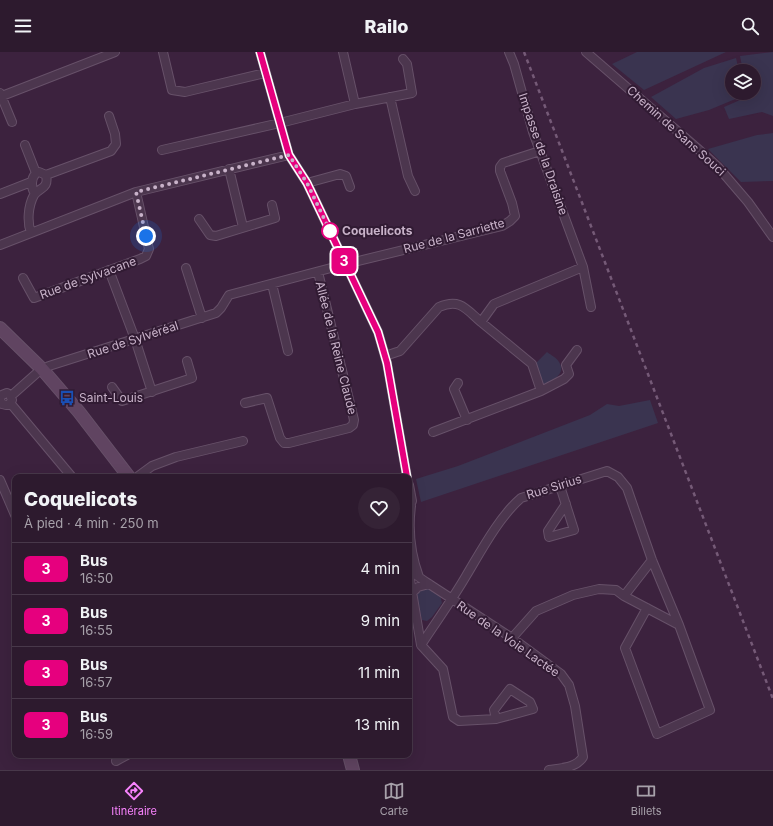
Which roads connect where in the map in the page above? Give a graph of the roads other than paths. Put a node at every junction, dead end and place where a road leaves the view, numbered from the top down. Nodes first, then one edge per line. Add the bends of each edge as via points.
1 (115, 52) edge
2 (163, 52) edge
3 (260, 52) edge
4 (343, 52) edge
5 (509, 52) edge
6 (586, 52) edge
7 (403, 59) dead end
8 (265, 73) junction
9 (1, 94) edge
10 (390, 97) junction
11 (354, 104) junction
12 (109, 116) dead end
13 (12, 122) dead end
14 (280, 123) junction
15 (25, 145) dead end
16 (162, 150) dead end
17 (540, 151) junction
18 (289, 155) junction
19 (229, 169) junction
20 (36, 174) junction
21 (46, 175) junction
22 (31, 182) junction
23 (307, 183) junction
24 (350, 187) dead end
25 (415, 191) dead end
26 (136, 192) junction
27 (0, 194) edge
28 (35, 194) junction
29 (272, 204) dead end
30 (199, 219) dead end
31 (243, 227) junction
32 (31, 233) junction
33 (773, 237) edge
34 (0, 245) edge
35 (346, 264) junction
36 (583, 267) junction
37 (186, 268) dead end
38 (109, 270) junction
39 (318, 272) junction
40 (23, 278) dead end
41 (272, 284) junction
42 (591, 307) dead end
43 (202, 318) junction
44 (481, 322) junction
45 (0, 328) edge
46 (135, 339) junction
47 (577, 350) dead end
48 (288, 351) dead end
49 (385, 356) junction
50 (187, 361) dead end
51 (42, 369) junction
52 (458, 383) dead end
53 (112, 387) dead end
54 (541, 391) junction
55 (152, 392) junction
56 (1, 399) edge
57 (11, 400) junction
58 (245, 404) dead end
59 (467, 420) junction
60 (433, 432) dead end
61 (243, 441) dead end
62 (70, 474) edge
63 (127, 474) edge
64 (141, 474) edge
65 (406, 474) edge
66 (0, 480) edge
67 (560, 486) junction
68 (566, 504) dead end
69 (12, 508) edge
70 (412, 546) edge
71 (652, 560) junction
72 (412, 571) edge
73 (420, 577) junction
74 (429, 584) junction
75 (412, 593) joint
76 (624, 596) junction
77 (452, 599) junction
78 (647, 608) junction
79 (412, 612) edge
80 (679, 626) junction
81 (512, 638) junction
82 (421, 645) junction
83 (496, 719) junction
84 (122, 758) edge
85 (350, 758) edge
86 (116, 761) dead end
87 (353, 770) edge
88 (549, 770) edge

1 - 9 street
2 - 8 street via 172,90 186,92
3 - 8 street
4 - 11 street
5 - 17 street, Impasse de la Draisine
6 - 33 street, Chemin de Sans Souci via 718,167
7 - 10 street via 407,64 412,92
8 - 14 street
9 - 13 street
10 - 11 street
10 - 25 street via 408,176
11 - 14 street
12 - 21 street via 116,144 111,151
14 - 16 street
14 - 18 street
15 - 20 street
17 - 35 street, Rue de la Sarriette via 503,163 500,167 515,216 506,224
17 - 36 street, Impasse de la Draisine
18 - 19 street
18 - 23 street
19 - 26 street
19 - 31 street
20 - 21 street via 39,172
20 - 22 street
21 - 28 street via 44,187
22 - 27 street
22 - 28 street
23 - 24 street via 340,174 346,176
23 - 35 street
26 - 32 street
26 - 38 street, Rue de Sylvacane via 149,249 146,256
28 - 32 street via 28,218
29 - 31 street via 275,218
30 - 31 street via 210,235 216,236
32 - 34 street
35 - 39 street, Rue de Sylvéréal
35 - 49 street via 378,332
36 - 42 street, Impasse de la Draisine
36 - 44 street via 494,304
37 - 43 street
38 - 40 street, Rue de Sylvacane via 34,298
38 - 46 street
39 - 41 street, Rue de Sylvéréal
39 - 58 street, Allée de la Reine Claude via 354,420 353,425 284,443 267,398
41 - 43 street, Rue de Sylvéréal via 229,295 216,313
41 - 48 street
43 - 46 street, Rue de Sylvéréal
44 - 49 street via 458,304 448,303 439,307 400,351
44 - 54 street via 532,364
45 - 51 main road
46 - 51 street, Rue de Sylvéréal
46 - 55 street
47 - 54 street via 566,365 569,374
49 - 65 street
50 - 55 street via 192,378
51 - 57 street
51 - 63 main road
52 - 59 street via 454,389
53 - 55 street via 122,401
54 - 59 street
56 - 57 street via 6,406
57 - 62 street
59 - 60 street
61 - 64 street via 176,458 152,466
66 - 69 street
67 - 68 street
67 - 71 street, Rue Sirius via 608,471 618,477 627,488
67 - 77 street, Rue Sirius via 521,498 510,507
70 - 73 street via 414,564
71 - 76 street
71 - 80 street, Rue Sirius
72 - 73 street, Rue de la Voie Lactée
73 - 74 street, Rue de la Voie Lactée
74 - 75 street via 418,587
74 - 77 street, Rue de la Voie Lactée
75 - 79 street
76 - 78 street
76 - 81 street via 616,590 599,589 573,595 536,611
77 - 81 street, Rue de la Voie Lactée
77 - 82 street, Rue Sirius
78 - 80 street
78 - 80 street, Rue Sirius via 625,648 657,734 710,710
79 - 82 street
81 - 88 street, Rue de la Voie Lactée via 561,674 569,685 575,706 583,757 575,765
82 - 83 street via 443,669 453,717 459,722
83 - 83 street via 532,708 530,702 510,689 494,710
84 - 86 street
85 - 87 main road

